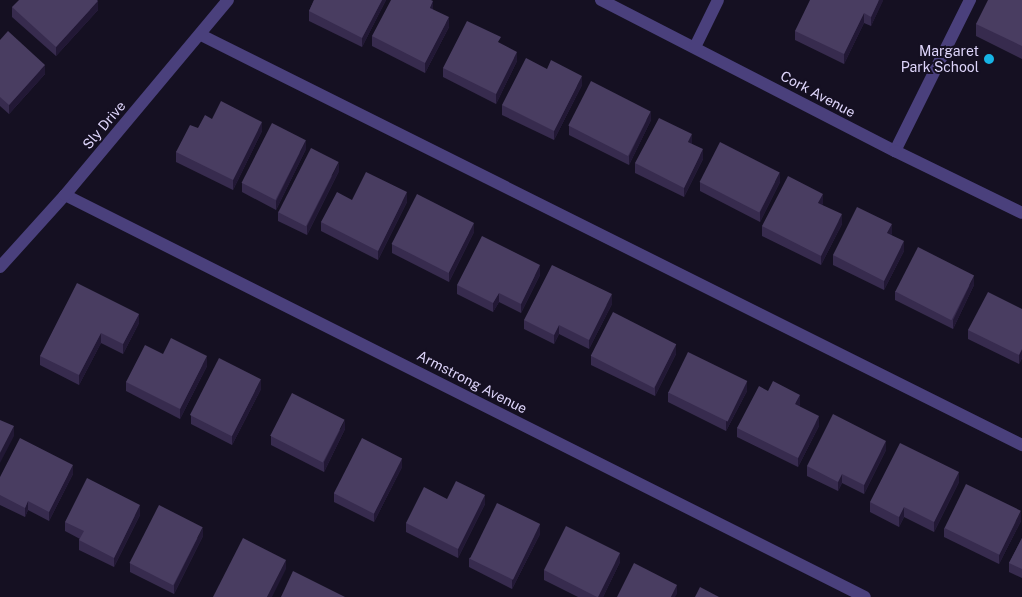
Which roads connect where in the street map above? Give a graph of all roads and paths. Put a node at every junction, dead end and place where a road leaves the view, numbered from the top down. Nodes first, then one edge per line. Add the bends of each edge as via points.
1 (228, 0) edge
2 (601, 0) edge
3 (718, 0) edge
4 (970, 0) edge
5 (200, 35) junction
6 (695, 47) junction
7 (895, 151) junction
8 (65, 195) junction
9 (1022, 214) edge
10 (0, 266) edge
11 (1022, 445) edge
12 (865, 597) edge

1 - 5 street, Sly Drive
2 - 6 street, Cork Avenue
3 - 6 street
4 - 7 street
5 - 8 street, Sly Drive
5 - 11 street
6 - 7 street, Cork Avenue
7 - 9 street, Cork Avenue
8 - 10 street, Sly Drive
8 - 12 street, Armstrong Avenue

